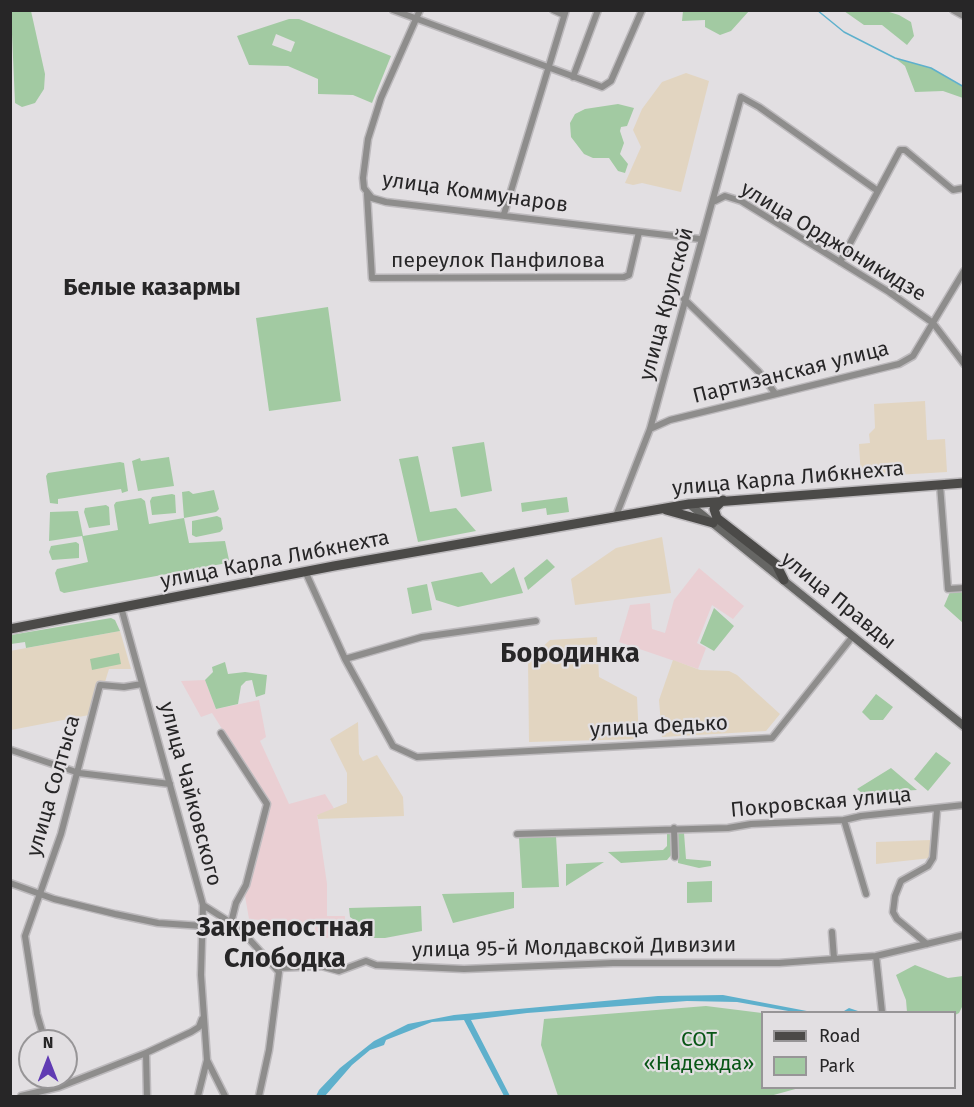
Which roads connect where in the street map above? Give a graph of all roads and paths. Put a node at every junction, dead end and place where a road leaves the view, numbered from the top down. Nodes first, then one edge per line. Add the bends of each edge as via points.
1 (393, 10) edge
2 (420, 10) edge
3 (553, 10) edge
4 (598, 10) edge
5 (642, 10) edge
6 (953, 10) edge
7 (565, 13) edge
8 (963, 16) edge
9 (416, 20) junction
10 (547, 68) junction
11 (573, 77) junction
12 (963, 188) edge
13 (879, 191) junction
14 (367, 194) junction
15 (714, 201) junction
16 (504, 214) junction
17 (639, 232) junction
18 (700, 240) junction
19 (840, 262) junction
20 (963, 271) edge
21 (684, 299) junction
22 (933, 322) junction
23 (963, 364) edge
24 (775, 393) junction
25 (650, 429) junction
26 (963, 483) edge
27 (940, 485) junction
28 (724, 499) junction
29 (689, 504) junction
30 (658, 509) junction
31 (616, 516) junction
32 (713, 523) junction
33 (305, 572) junction
34 (784, 580) junction
35 (963, 588) edge
36 (121, 607) junction
37 (536, 621) dead end
38 (10, 629) edge
39 (852, 636) junction
40 (345, 659) junction
41 (142, 684) junction
42 (963, 726) edge
43 (221, 733) dead end
44 (11, 749) edge
45 (79, 773) junction
46 (170, 784) junction
47 (963, 805) edge
48 (937, 810) junction
49 (844, 820) junction
50 (677, 828) junction
51 (517, 834) dead end
52 (675, 857) dead end
53 (10, 884) edge
54 (38, 894) junction
55 (866, 894) dead end
56 (203, 905) junction
57 (231, 923) junction
58 (203, 926) junction
59 (832, 932) dead end
60 (963, 935) edge
61 (927, 944) junction
62 (876, 956) junction
63 (834, 959) junction
64 (277, 968) junction
65 (882, 1011) edge
66 (203, 1018) junction
67 (42, 1029) edge
68 (146, 1053) junction
69 (207, 1060) junction
70 (78, 1079) edge
71 (52, 1089) edge
72 (33, 1095) edge
73 (21, 1096) edge
74 (147, 1096) edge
75 (198, 1096) edge
76 (225, 1096) edge
77 (259, 1096) edge

1 - 9 street
2 - 9 street, улица Коммунаров
3 - 7 street
4 - 11 street
5 - 11 street via 607,86
6 - 8 street
7 - 10 street
9 - 10 street
9 - 14 street, улица Коммунаров via 381,98 368,139 363,178
10 - 11 street
10 - 16 street
12 - 13 street via 953,190 902,149
13 - 15 street, улица Крупской via 741,97
13 - 19 street
14 - 16 street, улица Коммунаров via 386,202
14 - 17 street, переулок Панфилова via 372,278 624,277 629,275
15 - 18 street, улица Крупской
15 - 19 street, улица Орджоникидзе via 724,196 741,201
16 - 17 street, улица Коммунаров
17 - 18 street, улица Коммунаров
18 - 21 street, улица Крупской
19 - 22 street, улица Орджоникидзе
20 - 22 street, Партизанская улица
21 - 24 street via 759,372
21 - 25 street, улица Крупской
22 - 23 street
22 - 24 street, Партизанская улица via 913,356 899,364
24 - 25 street, Партизанская улица via 670,420
25 - 31 street, улица Крупской
26 - 27 main road, улица Карла Либкнехта
27 - 28 main road, улица Карла Либкнехта
27 - 35 street via 948,589
28 - 29 main road, улица Карла Либкнехта
28 - 34 main road via 714,509 717,518 776,564
29 - 30 main road, улица Карла Либкнехта
29 - 32 main road, улица Правды
30 - 31 main road, улица Карла Либкнехта
30 - 32 main road
31 - 33 main road, улица Карла Либкнехта
32 - 34 main road, улица Правды
33 - 36 main road, улица Карла Либкнехта
33 - 40 street
34 - 39 main road, улица Правды
36 - 38 main road, улица Карла Либкнехта
36 - 41 street, улица Чайковского
37 - 40 street via 427,636
39 - 40 street, улица Федько via 772,738 417,757 393,746
39 - 42 main road, улица Правды
41 - 45 street, улица Солтыса via 100,685
41 - 46 street, улица Чайковского
43 - 57 street via 267,804 246,885
44 - 45 street
45 - 46 street
45 - 54 street, улица Солтыса
46 - 56 street, улица Чайковского
47 - 48 street, Покровская улица
48 - 49 street, Покровская улица
48 - 61 street via 933,858 928,866 901,881 893,912
49 - 50 street, Покровская улица
49 - 55 street
50 - 51 street, Покровская улица
50 - 52 street
53 - 54 street
54 - 58 street via 158,923
54 - 67 street, улица Солтыса via 25,936
56 - 57 street
56 - 58 street, улица Чайковского
57 - 64 street
58 - 66 street, улица Чайковского
59 - 63 street
60 - 61 street, улица 95-й Молдавской Дивизии
61 - 62 street, улица 95-й Молдавской Дивизии
62 - 63 street, улица 95-й Молдавской Дивизии
62 - 65 street
63 - 64 street, улица 95-й Молдавской Дивизии via 464,969 376,965 366,961 339,971 321,966
64 - 77 street via 279,978
66 - 68 street via 191,1032
66 - 69 street, улица Чайковского
68 - 70 street
68 - 74 street
69 - 75 street
69 - 76 street, улица Чайковского
71 - 72 street
72 - 73 street

